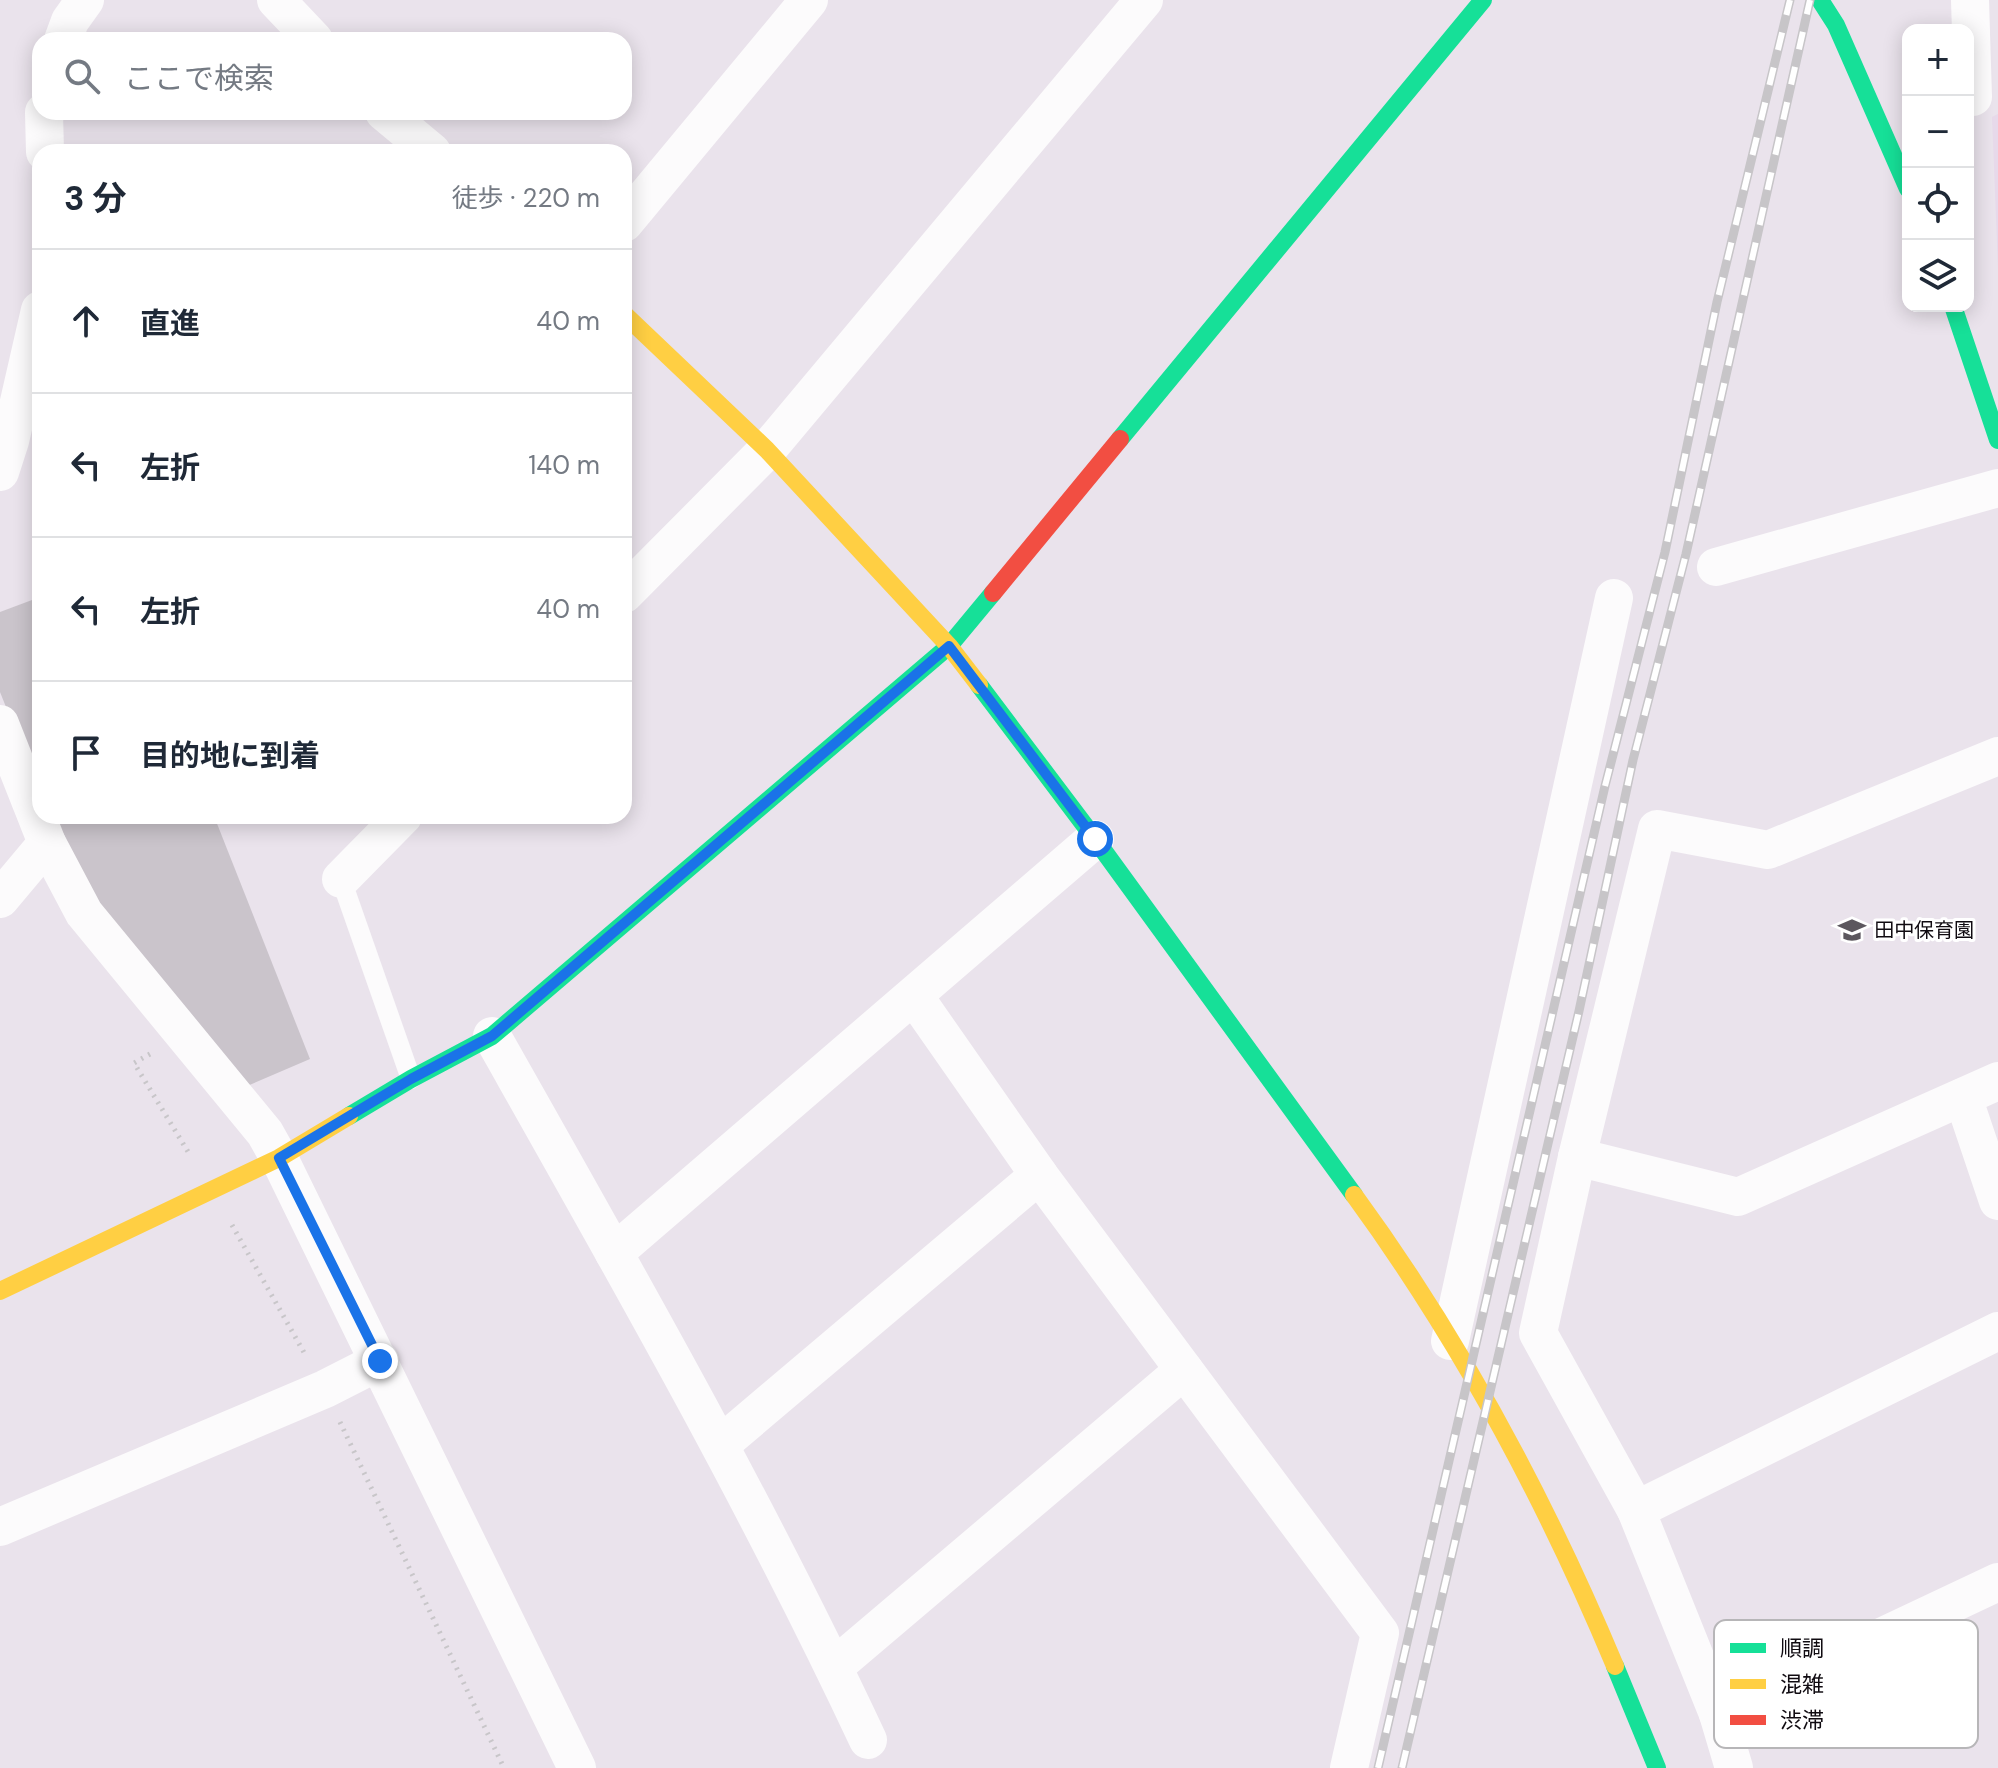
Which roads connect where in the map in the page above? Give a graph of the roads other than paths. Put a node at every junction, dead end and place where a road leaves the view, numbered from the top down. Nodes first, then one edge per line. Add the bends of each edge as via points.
1 (85, 0) edge
2 (276, 0) edge
3 (809, 0) edge
4 (1144, 0) edge
5 (1483, 0) edge
6 (1820, 0) edge
7 (1970, 0) edge
8 (66, 32) edge
9 (306, 32) edge
10 (1980, 94) edge
11 (44, 120) edge
12 (394, 120) edge
13 (1897, 128) edge
14 (45, 144) edge
15 (422, 144) edge
16 (1904, 168) edge
17 (632, 213) edge
18 (1955, 312) edge
19 (632, 322) edge
20 (32, 345) edge
21 (1998, 440) edge
22 (767, 450) junction
23 (0, 472) edge
24 (1998, 488) edge
25 (1716, 567) dead end
26 (632, 586) edge
27 (1614, 598) dead end
28 (949, 646) junction
29 (0, 724) edge
30 (1998, 756) edge
31 (32, 805) edge
32 (39, 824) edge
33 (395, 824) edge
34 (1095, 839) junction
35 (47, 843) junction
36 (341, 879) joint
37 (0, 899) edge
38 (914, 996) junction
39 (492, 1036) junction
40 (411, 1079) junction
41 (1998, 1081) edge
42 (1963, 1097) junction
43 (1577, 1157) junction
44 (279, 1158) junction
45 (1039, 1175) junction
46 (1998, 1201) edge
47 (614, 1253) junction
48 (0, 1291) edge
49 (1998, 1331) edge
50 (1450, 1341) junction
51 (380, 1361) junction
52 (1184, 1370) junction
53 (720, 1445) junction
54 (1636, 1510) junction
55 (0, 1527) edge
56 (1998, 1582) edge
57 (1917, 1620) edge
58 (834, 1667) junction
59 (1714, 1704) edge
60 (868, 1740) dead end
61 (1728, 1748) edge
62 (577, 1768) edge
63 (1349, 1768) edge
64 (1657, 1768) edge
65 (1734, 1768) edge

1 - 8 street
2 - 9 street
3 - 17 street
4 - 22 street
5 - 28 street
6 - 13 street
7 - 10 street
11 - 14 street
12 - 15 street
13 - 16 street
18 - 21 street
19 - 22 street
20 - 23 street
22 - 26 street
22 - 28 street
24 - 25 street
27 - 50 street
28 - 34 street
28 - 39 street
29 - 31 street
30 - 43 street via 1768,850 1657,829
32 - 35 street
33 - 36 street
34 - 38 street
34 - 50 street via 1374,1222
35 - 37 street
35 - 44 street via 84,913 265,1133
36 - 40 lane
38 - 45 street
38 - 47 street
39 - 40 street
39 - 47 street
40 - 44 street
41 - 42 street
42 - 43 street via 1738,1197
42 - 46 street
43 - 54 street via 1538,1333
44 - 48 street
44 - 51 street
45 - 52 street
45 - 53 street
47 - 53 street
49 - 54 street
50 - 64 street via 1579,1581
51 - 55 street
51 - 62 street
52 - 58 street
52 - 63 street via 1380,1633
53 - 58 street
54 - 59 street
56 - 57 street
58 - 60 street
61 - 65 street

